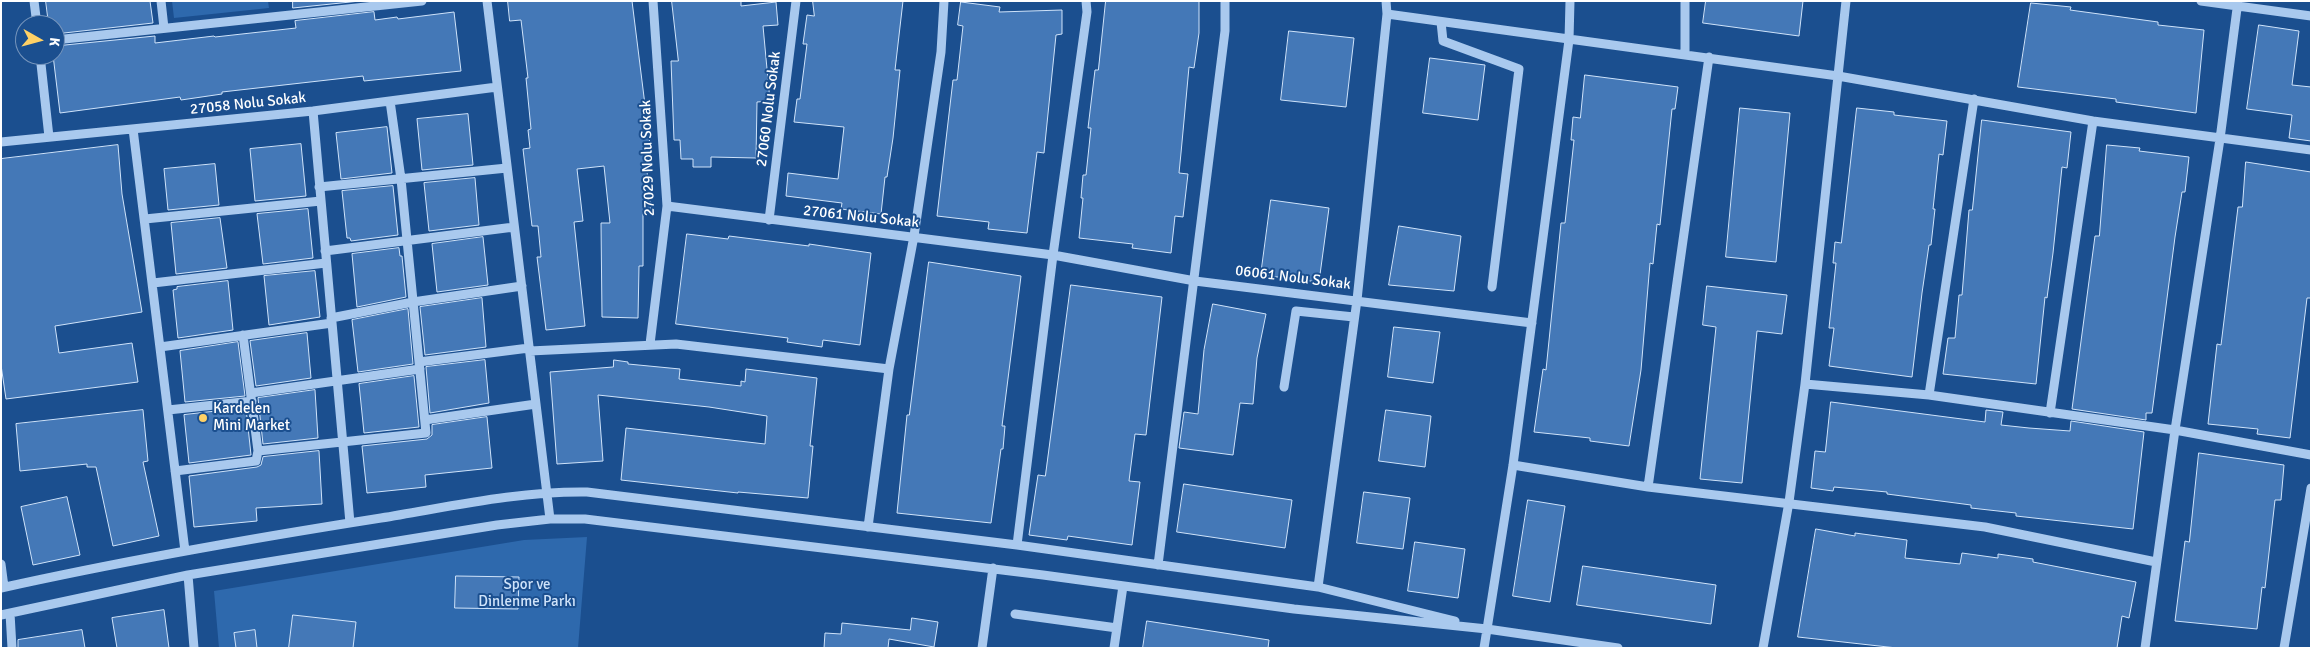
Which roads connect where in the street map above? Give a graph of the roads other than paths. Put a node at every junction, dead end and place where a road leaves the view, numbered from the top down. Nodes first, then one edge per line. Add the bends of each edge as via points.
1 (34, 1) edge
2 (161, 1) edge
3 (422, 1) edge
4 (487, 1) edge
5 (654, 1) edge
6 (796, 1) edge
7 (944, 1) edge
8 (1086, 1) edge
9 (1225, 1) edge
10 (1386, 1) edge
11 (1570, 1) edge
12 (1684, 1) edge
13 (1846, 1) edge
14 (2202, 1) edge
15 (2238, 4) edge
16 (1387, 14) junction
17 (36, 15) edge
18 (2311, 16) edge
19 (1441, 22) junction
20 (164, 28) junction
21 (65, 39) edge
22 (1569, 40) junction
23 (1685, 54) junction
24 (1709, 58) junction
25 (41, 65) edge
26 (1838, 76) junction
27 (497, 87) junction
28 (1974, 99) junction
29 (390, 101) junction
30 (313, 111) junction
31 (2094, 121) junction
32 (134, 129) junction
33 (49, 137) junction
34 (2220, 139) junction
35 (1, 142) edge
36 (2311, 150) edge
37 (507, 168) junction
38 (401, 179) junction
39 (319, 187) junction
40 (321, 201) junction
41 (667, 206) junction
42 (145, 219) junction
43 (769, 220) junction
44 (514, 227) junction
45 (914, 236) junction
46 (407, 241) junction
47 (325, 251) junction
48 (1053, 255) junction
49 (326, 263) junction
50 (1194, 280) junction
51 (152, 283) junction
52 (522, 286) junction
53 (1492, 287) dead end
54 (1357, 300) junction
55 (413, 302) junction
56 (1354, 317) junction
57 (331, 320) junction
58 (1532, 323) junction
59 (243, 335) junction
60 (650, 344) junction
61 (160, 347) junction
62 (530, 350) junction
63 (419, 366) junction
64 (889, 369) junction
65 (337, 381) junction
66 (1805, 384) junction
67 (1284, 388) dead end
68 (1930, 395) junction
69 (251, 397) junction
70 (536, 404) junction
71 (168, 410) junction
72 (2050, 413) junction
73 (425, 420) junction
74 (2175, 430) junction
75 (342, 441) junction
76 (258, 451) junction
77 (2311, 456) edge
78 (1513, 465) junction
79 (175, 471) junction
80 (1648, 487) junction
81 (2311, 488) edge
82 (547, 491) junction
83 (1789, 502) junction
84 (550, 519) junction
85 (350, 523) junction
86 (868, 527) junction
87 (1018, 545) junction
88 (185, 551) junction
89 (2156, 562) junction
90 (1, 564) edge
91 (1158, 565) junction
92 (992, 568) junction
93 (188, 576) junction
94 (1123, 586) junction
95 (1318, 587) junction
96 (3, 588) edge
97 (6, 614) edge
98 (1015, 614) dead end
99 (1117, 628) junction
100 (1487, 628) junction
101 (12, 648) edge
102 (194, 648) edge
103 (982, 648) edge
104 (1114, 648) edge
105 (1484, 648) edge
106 (1618, 648) edge
107 (1763, 648) edge
108 (2145, 648) edge
109 (2284, 648) edge

1 - 17 street
2 - 20 street
3 - 20 street
4 - 27 street
5 - 41 street, 27029 Nolu Sokak
6 - 43 street, 27060 Nolu Sokak
7 - 45 street via 941,52
8 - 48 street
9 - 50 street via 1225,31
10 - 16 street
11 - 22 street
12 - 23 street
13 - 26 street
14 - 15 street
15 - 18 street
15 - 34 street
16 - 19 street
16 - 54 street
19 - 22 street
19 - 53 street via 1443,41 1519,69
20 - 21 street
22 - 23 street
22 - 58 street
23 - 24 street
24 - 26 street
24 - 80 street
25 - 33 street
26 - 28 street
26 - 66 street
27 - 29 street, 27058 Nolu Sokak
27 - 37 street
28 - 31 street
28 - 68 street
29 - 30 street, 27058 Nolu Sokak
29 - 38 street
30 - 32 street, 27058 Nolu Sokak
30 - 39 street
31 - 34 street
31 - 72 street
32 - 33 street, 27058 Nolu Sokak
32 - 42 street
33 - 35 street, 27058 Nolu Sokak
34 - 36 street
34 - 74 street
37 - 38 street
37 - 44 street
38 - 39 street
38 - 46 street
39 - 40 street
40 - 42 street
40 - 47 street
41 - 43 street, 27061 Nolu Sokak
41 - 60 street, 27029 Nolu Sokak
42 - 51 street
43 - 45 street, 27061 Nolu Sokak
44 - 46 street
44 - 52 street
45 - 48 street, 27061 Nolu Sokak
45 - 64 street
46 - 47 street
46 - 55 street
47 - 49 street
48 - 50 street, 06061 Nolu Sokak
48 - 87 street
49 - 51 street
49 - 57 street
50 - 54 street, 06061 Nolu Sokak
50 - 91 street
51 - 61 street
52 - 55 street
52 - 62 street
54 - 56 street
54 - 58 street, 06061 Nolu Sokak
55 - 57 street
55 - 63 street
56 - 67 street via 1296,311
56 - 95 street
57 - 59 street
57 - 65 street
58 - 78 street
59 - 61 street
59 - 69 street
60 - 62 street
60 - 64 street via 676,344
61 - 71 street
62 - 63 street
62 - 70 street
63 - 65 street
63 - 73 street
64 - 86 street
65 - 69 street
65 - 75 street
66 - 68 street
66 - 83 street
68 - 72 street
69 - 71 street
69 - 76 street
70 - 73 street
70 - 82 street
71 - 79 street
72 - 74 street
73 - 75 street via 426,433
74 - 77 street
74 - 89 street
75 - 76 street
75 - 85 street
76 - 79 street via 256,461
78 - 80 street
78 - 100 street
79 - 88 street
80 - 83 street
81 - 109 street
82 - 84 street
82 - 85 street
82 - 86 street via 587,492
83 - 89 street via 1985,527
83 - 107 street
84 - 92 street via 585,519
84 - 93 street
85 - 88 street
86 - 87 street
87 - 91 street
88 - 96 street
89 - 108 street
90 - 96 street
91 - 95 street
92 - 94 street
92 - 103 street
93 - 97 street
93 - 102 street
94 - 99 street
94 - 100 street via 1294,609
95 - 100 street
97 - 101 street
98 - 99 street
99 - 104 street
100 - 105 street
100 - 106 street

